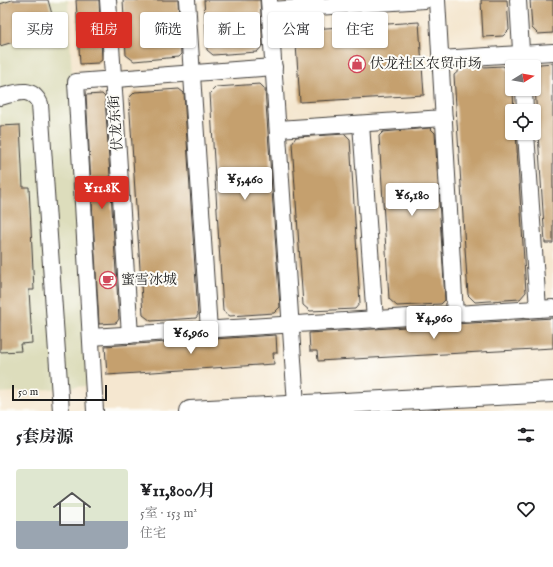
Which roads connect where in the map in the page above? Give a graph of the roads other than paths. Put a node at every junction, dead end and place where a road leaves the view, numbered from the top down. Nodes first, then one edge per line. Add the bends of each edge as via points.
1 (108, 0) edge
2 (187, 0) edge
3 (425, 0) edge
4 (437, 0) edge
5 (518, 0) edge
6 (355, 2) edge
7 (269, 5) edge
8 (553, 52) edge
9 (440, 59) junction
10 (522, 60) edge
11 (525, 60) edge
12 (505, 61) edge
13 (274, 67) junction
14 (192, 73) junction
15 (113, 79) junction
16 (0, 97) edge
17 (444, 118) junction
18 (361, 124) junction
19 (278, 129) junction
20 (527, 140) edge
21 (545, 309) edge
22 (455, 315) junction
23 (375, 320) junction
24 (291, 325) junction
25 (209, 330) junction
26 (130, 335) junction
27 (91, 337) junction
28 (553, 392) edge
29 (296, 405) junction
30 (61, 411) edge
31 (95, 411) edge
32 (190, 411) edge

1 - 15 lane, 伏龙东街
2 - 14 lane
3 - 6 lane
4 - 9 lane
5 - 10 lane
6 - 7 lane
7 - 13 lane
8 - 11 lane
9 - 12 lane
9 - 17 lane
13 - 14 lane
13 - 19 lane
14 - 15 lane
14 - 25 lane
15 - 26 lane, 伏龙东街
15 - 27 lane via 76,82
16 - 30 lane via 23,91 31,92 40,104
17 - 18 lane
17 - 22 lane
18 - 19 lane
18 - 23 lane
19 - 24 lane
20 - 21 lane
21 - 22 lane
22 - 23 lane
23 - 24 lane
24 - 25 lane
24 - 29 lane
25 - 26 lane
26 - 27 lane
27 - 31 lane
28 - 29 main road
29 - 32 main road

